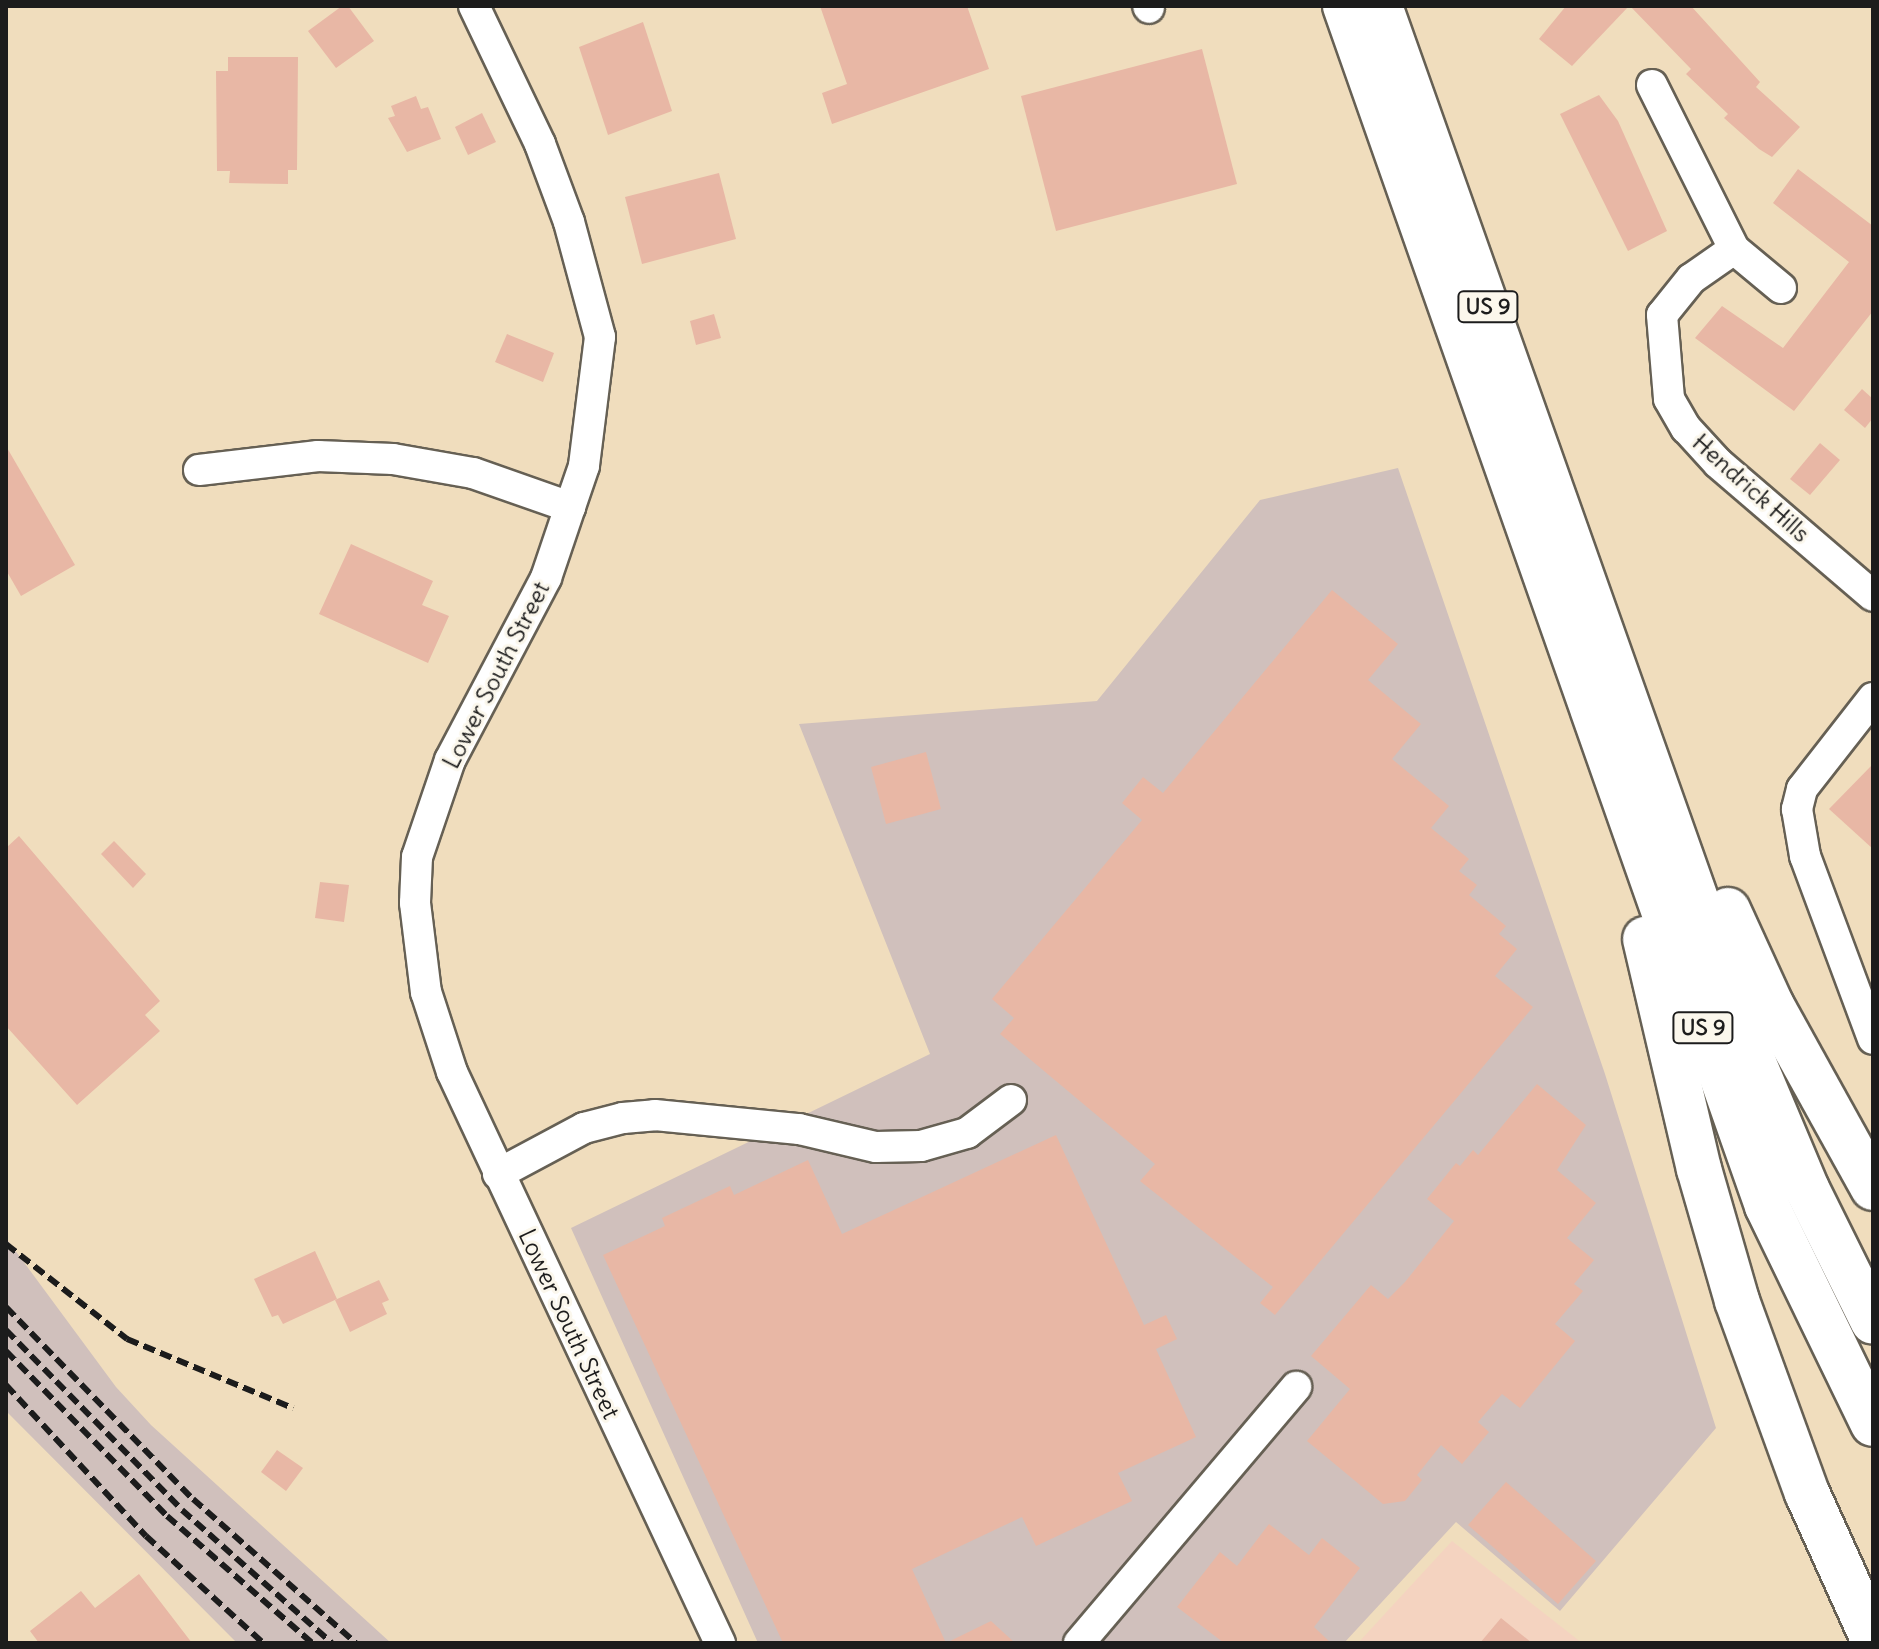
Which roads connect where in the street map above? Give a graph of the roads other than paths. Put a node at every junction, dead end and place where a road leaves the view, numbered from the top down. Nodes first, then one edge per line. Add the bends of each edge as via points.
1 (474, 6) edge
2 (1337, 6) edge
3 (1345, 6) edge
4 (1380, 6) edge
5 (1652, 85) dead end
6 (1382, 108) junction
7 (1734, 249) junction
8 (1781, 288) dead end
9 (199, 470) dead end
10 (570, 507) junction
11 (1873, 596) edge
12 (1578, 614) junction
13 (1873, 698) edge
14 (1873, 1039) edge
15 (1011, 1100) dead end
16 (498, 1174) junction
17 (1873, 1188) edge
18 (1873, 1322) edge
19 (1296, 1387) dead end
20 (1873, 1424) edge
21 (1873, 1639) edge
22 (720, 1643) edge
23 (1079, 1643) edge

1 - 10 street, Lower South Street via 540,144 569,222 600,337 584,466
2 - 6 highway
3 - 6 highway, US 9
4 - 12 highway, US 9
5 - 7 street
6 - 12 highway, US 9
7 - 8 street
7 - 11 street, Hendrick Hills via 1691,279 1662,315 1669,399 1686,428 1718,463
9 - 10 street via 318,456 393,459 473,473
10 - 16 street, Lower South Street via 546,578 450,760 417,857 415,903 426,992 452,1072
12 - 17 highway via 1772,1006
12 - 18 highway, US 9 via 1754,1063 1807,1189
12 - 20 highway, US 9 via 1767,1206
12 - 21 highway via 1716,1233 1807,1493
13 - 14 street via 1802,789 1797,809 1805,856
15 - 16 street via 967,1133 921,1146 876,1147 799,1129 655,1115 623,1118 584,1128
16 - 22 street, Lower South Street
19 - 23 street

